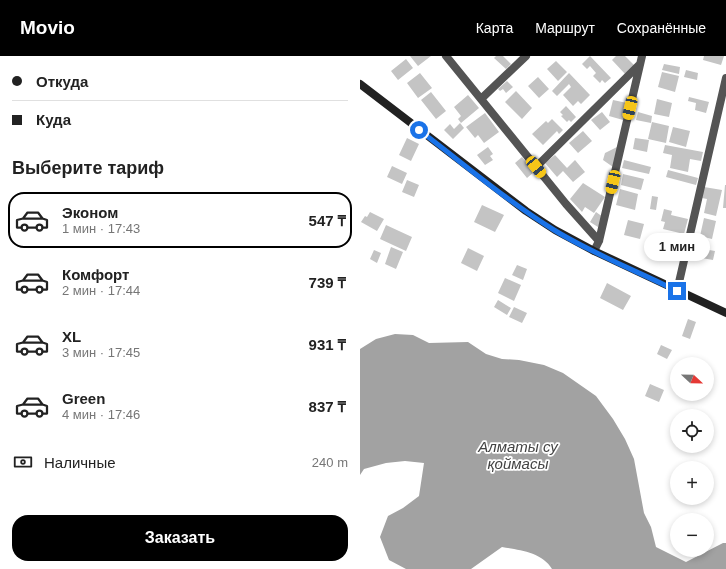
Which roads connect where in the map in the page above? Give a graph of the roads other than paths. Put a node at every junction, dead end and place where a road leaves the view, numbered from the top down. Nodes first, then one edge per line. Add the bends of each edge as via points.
1 (446, 56) edge
2 (526, 56) edge
3 (641, 60) edge
4 (726, 78) edge
5 (360, 84) edge
6 (481, 99) junction
7 (536, 167) junction
8 (599, 241) junction
9 (594, 251) junction
10 (677, 291) junction
11 (726, 313) edge

1 - 6 street
2 - 6 street
3 - 7 street
3 - 8 street
4 - 10 street
5 - 9 street via 526,211
6 - 7 street
7 - 8 street
8 - 9 street
9 - 10 street
10 - 11 street

